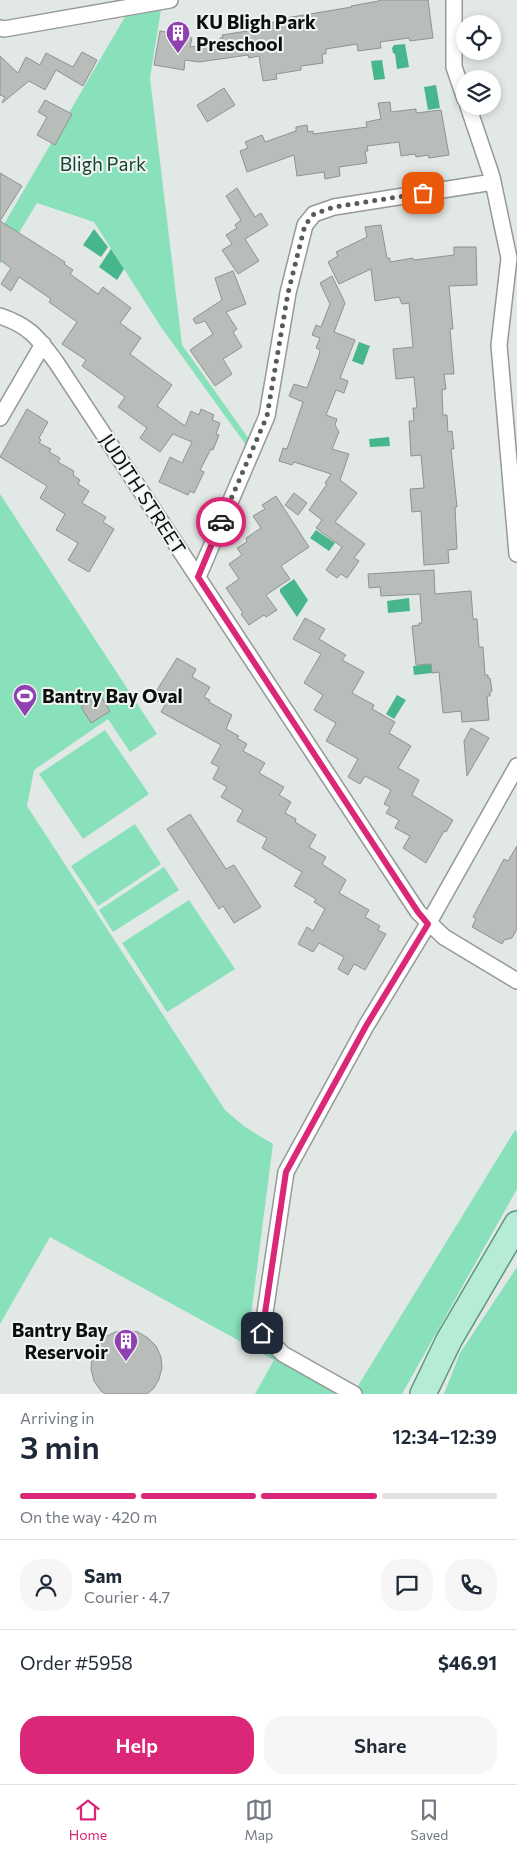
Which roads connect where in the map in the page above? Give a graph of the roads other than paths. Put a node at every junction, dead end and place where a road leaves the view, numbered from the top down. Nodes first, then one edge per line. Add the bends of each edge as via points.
1 (170, 0) edge
2 (454, 0) edge
3 (0, 28) edge
4 (456, 73) edge
5 (471, 115) edge
6 (493, 182) junction
7 (0, 316) edge
8 (43, 344) junction
9 (0, 418) edge
10 (512, 450) edge
11 (517, 554) edge
12 (198, 577) junction
13 (517, 766) edge
14 (428, 924) junction
15 (517, 981) edge
16 (517, 1224) edge
17 (354, 1394) edge
18 (423, 1394) edge

1 - 3 street
2 - 4 street
5 - 6 street
6 - 10 street via 509,258 499,345
6 - 12 street via 334,207 314,214 305,225 288,293 267,416
7 - 8 street, JUDITH STREET via 32,331
8 - 9 street
8 - 12 street, JUDITH STREET
10 - 11 street
12 - 14 street, JUDITH STREET
13 - 14 street
14 - 15 street, JUDITH STREET
14 - 17 street via 366,1026 286,1172 262,1333 283,1354
16 - 18 main road via 449,1340

